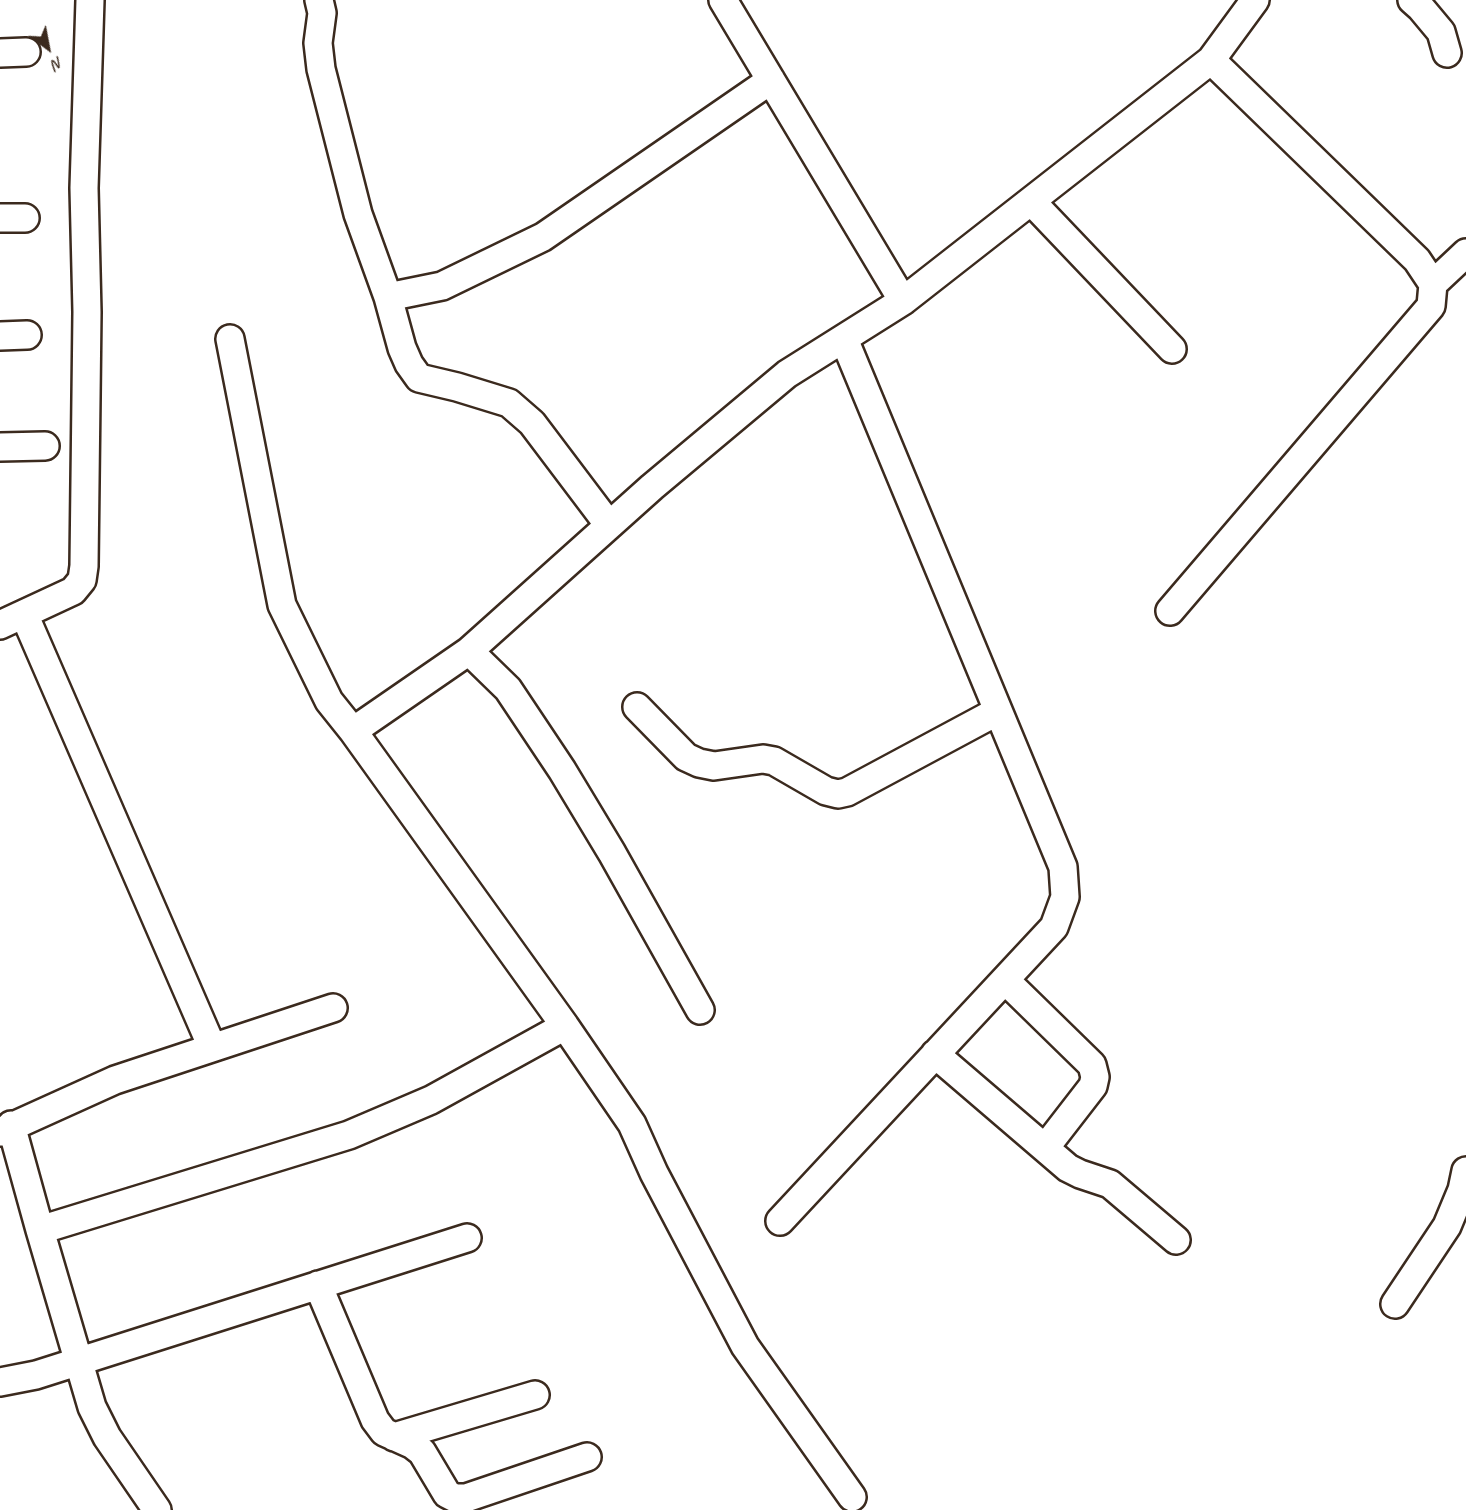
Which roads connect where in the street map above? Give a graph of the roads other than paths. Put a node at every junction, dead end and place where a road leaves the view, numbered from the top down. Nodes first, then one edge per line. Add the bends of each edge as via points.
1 (90, 0) edge
2 (319, 0) edge
3 (723, 0) edge
4 (1255, 0) edge
5 (1412, 0) edge
6 (1447, 53) dead end
7 (1211, 60) junction
8 (771, 80) junction
9 (1031, 201) junction
10 (1466, 253) edge
11 (1433, 284) junction
12 (388, 297) junction
13 (903, 301) junction
14 (27, 335) dead end
15 (0, 336) edge
16 (230, 339) dead end
17 (844, 339) junction
18 (1172, 349) dead end
19 (45, 446) dead end
20 (0, 447) edge
21 (609, 525) junction
22 (1170, 611) dead end
23 (12, 619) edge
24 (469, 651) junction
25 (637, 707) dead end
26 (998, 711) junction
27 (353, 731) junction
28 (1005, 980) junction
29 (333, 1008) dead end
30 (700, 1010) dead end
31 (565, 1026) junction
32 (212, 1047) junction
33 (935, 1054) junction
34 (6, 1129) edge
35 (1045, 1148) junction
36 (1466, 1170) edge
37 (780, 1221) dead end
38 (40, 1230) junction
39 (467, 1238) dead end
40 (1176, 1240) dead end
41 (318, 1285) junction
42 (1395, 1304) dead end
43 (79, 1360) junction
44 (0, 1382) edge
45 (535, 1395) dead end
46 (394, 1437) junction
47 (586, 1457) dead end
48 (852, 1497) dead end
49 (157, 1510) edge

1 - 23 street via 84,188 84,567 82,580 73,591
2 - 12 street via 321,69 358,214
3 - 8 street
4 - 7 street
5 - 6 street via 1441,32
7 - 9 street
7 - 11 street via 1417,260
8 - 12 street via 543,237 442,286
8 - 13 street
9 - 13 street
9 - 18 street
10 - 11 street
11 - 22 street via 1431,306
12 - 21 street via 402,348 419,378 508,403 532,423
13 - 17 street
14 - 15 street
16 - 27 street via 282,605 329,701
17 - 21 street via 788,374
17 - 26 street
19 - 20 street
21 - 24 street
23 - 32 street
24 - 27 street
24 - 30 street via 508,689 562,770
25 - 26 street via 686,757 699,763 714,766 774,761 826,792 837,794
26 - 28 street via 1063,867 1065,897 1054,927
27 - 31 street
28 - 33 street
28 - 35 street via 1092,1065 1095,1077 1093,1086
29 - 32 street
31 - 38 street via 431,1100 350,1135
31 - 48 street via 632,1124 745,1346
32 - 34 street via 115,1080
33 - 35 street
33 - 37 street
34 - 38 street
35 - 40 street via 1068,1168 1110,1185
36 - 42 street via 1447,1226
38 - 43 street
39 - 41 street
41 - 43 street
41 - 46 street via 375,1420
43 - 44 street
43 - 49 street via 92,1407 107,1437
45 - 46 street
46 - 47 street via 422,1452 447,1494 454,1498 466,1498

